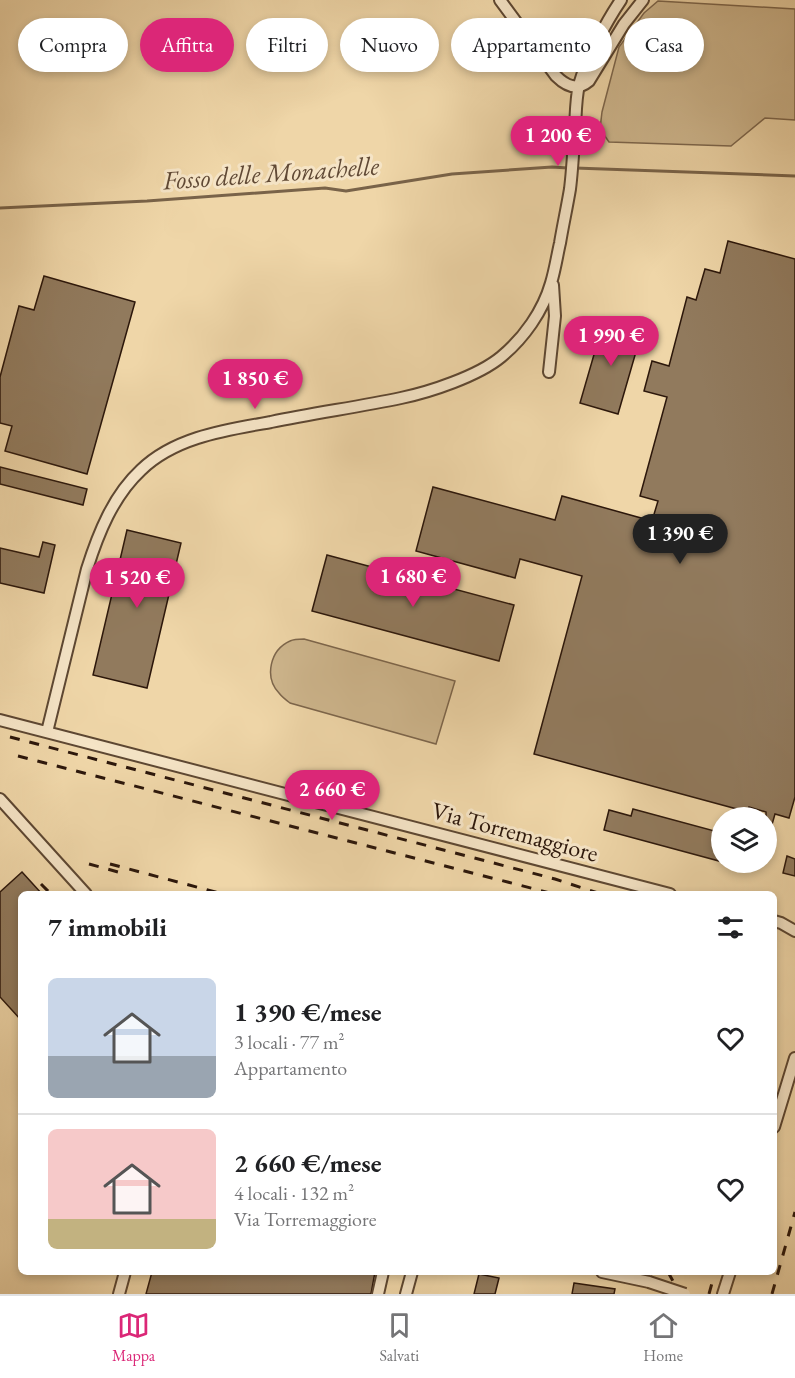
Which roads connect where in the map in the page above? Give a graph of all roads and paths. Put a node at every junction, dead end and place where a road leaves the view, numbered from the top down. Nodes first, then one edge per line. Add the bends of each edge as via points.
1 (500, 0) edge
2 (621, 0) edge
3 (643, 0) edge
4 (579, 86) junction
5 (552, 279) junction
6 (549, 372) dead end
7 (0, 720) edge
8 (47, 732) junction
9 (0, 799) edge
10 (83, 891) edge
11 (658, 891) edge
12 (777, 922) edge
13 (795, 931) edge
14 (795, 1058) edge
15 (777, 1117) edge
16 (124, 1275) edge
17 (382, 1275) edge
18 (411, 1275) edge
19 (616, 1275) edge
20 (729, 1275) edge
21 (119, 1294) edge
22 (378, 1294) edge
23 (406, 1294) edge
24 (685, 1294) edge
25 (723, 1294) edge

1 - 4 street via 556,76 565,85
2 - 4 street via 602,32
3 - 4 street via 591,78
4 - 5 street via 570,187
5 - 6 street via 555,316
5 - 8 street via 546,298 520,337 500,358 466,376 420,394 195,439 164,453 140,470 111,509 94,548
7 - 8 street, Via Torremaggiore
8 - 11 street, Via Torremaggiore
9 - 10 street
12 - 13 street
14 - 15 street
16 - 21 street
17 - 22 street
18 - 23 street
19 - 24 street, bridge
20 - 25 street

